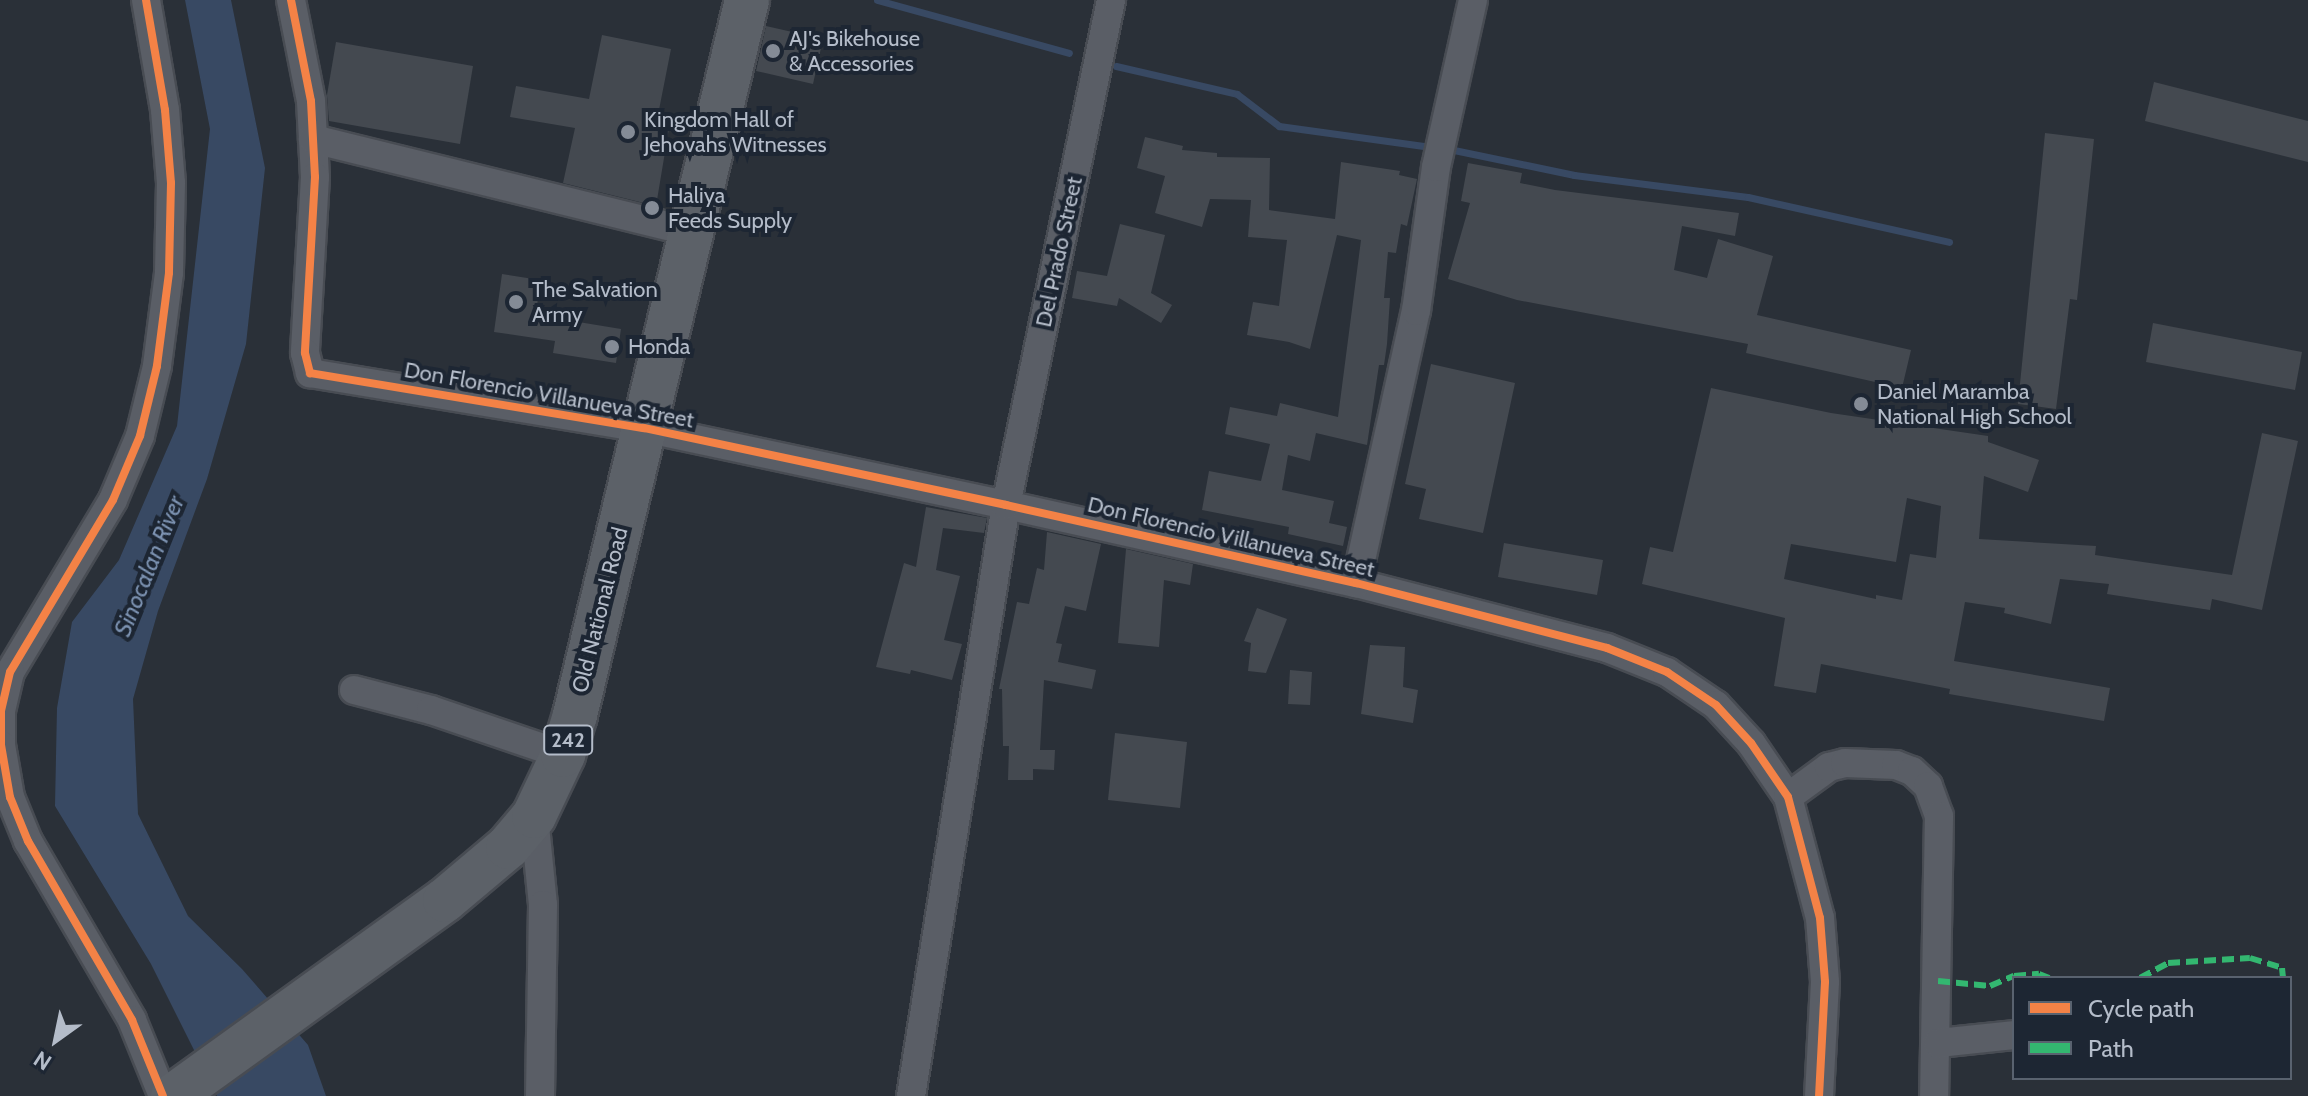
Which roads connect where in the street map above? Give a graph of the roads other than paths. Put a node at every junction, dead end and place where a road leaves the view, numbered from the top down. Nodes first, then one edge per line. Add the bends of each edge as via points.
1 (146, 0) edge
2 (291, 0) edge
3 (747, 0) edge
4 (1111, 0) edge
5 (1473, 0) edge
6 (313, 139) junction
7 (692, 232) junction
8 (644, 428) junction
9 (1006, 505) junction
10 (1356, 583) junction
11 (354, 690) dead end
12 (563, 755) junction
13 (1788, 797) junction
14 (534, 816) junction
15 (2012, 1035) edge
16 (1938, 1043) junction
17 (171, 1095) edge
18 (540, 1096) edge
19 (911, 1096) edge
20 (1819, 1096) edge
21 (1934, 1096) edge

1 - 17 street via 171,183 169,273 157,366 140,436 113,500 10,672 1,711 1,745 10,797 28,841
2 - 6 street
3 - 7 main road, Old National Road / 242
4 - 9 street, Del Prado Street
5 - 10 street via 1436,167 1416,311
6 - 7 street
6 - 8 street, Don Florencio Villanueva Street via 314,232 305,353 310,373
7 - 8 main road, Old National Road / 242
8 - 9 street, Don Florencio Villanueva Street
8 - 12 main road, Old National Road / 242
9 - 10 street, Don Florencio Villanueva Street
9 - 19 street, Del Prado Street
10 - 13 street, Don Florencio Villanueva Street via 1607,648 1667,672 1716,705 1751,743
11 - 12 street
12 - 14 main road, Old National Road / 242
13 - 16 street via 1829,767 1845,763 1896,765 1928,786 1939,816
13 - 20 street, Don Florencio Villanueva Street via 1820,918 1825,982
14 - 17 main road, Old National Road / 242 via 508,847 445,900
14 - 18 street via 543,905
15 - 16 street
16 - 21 street

